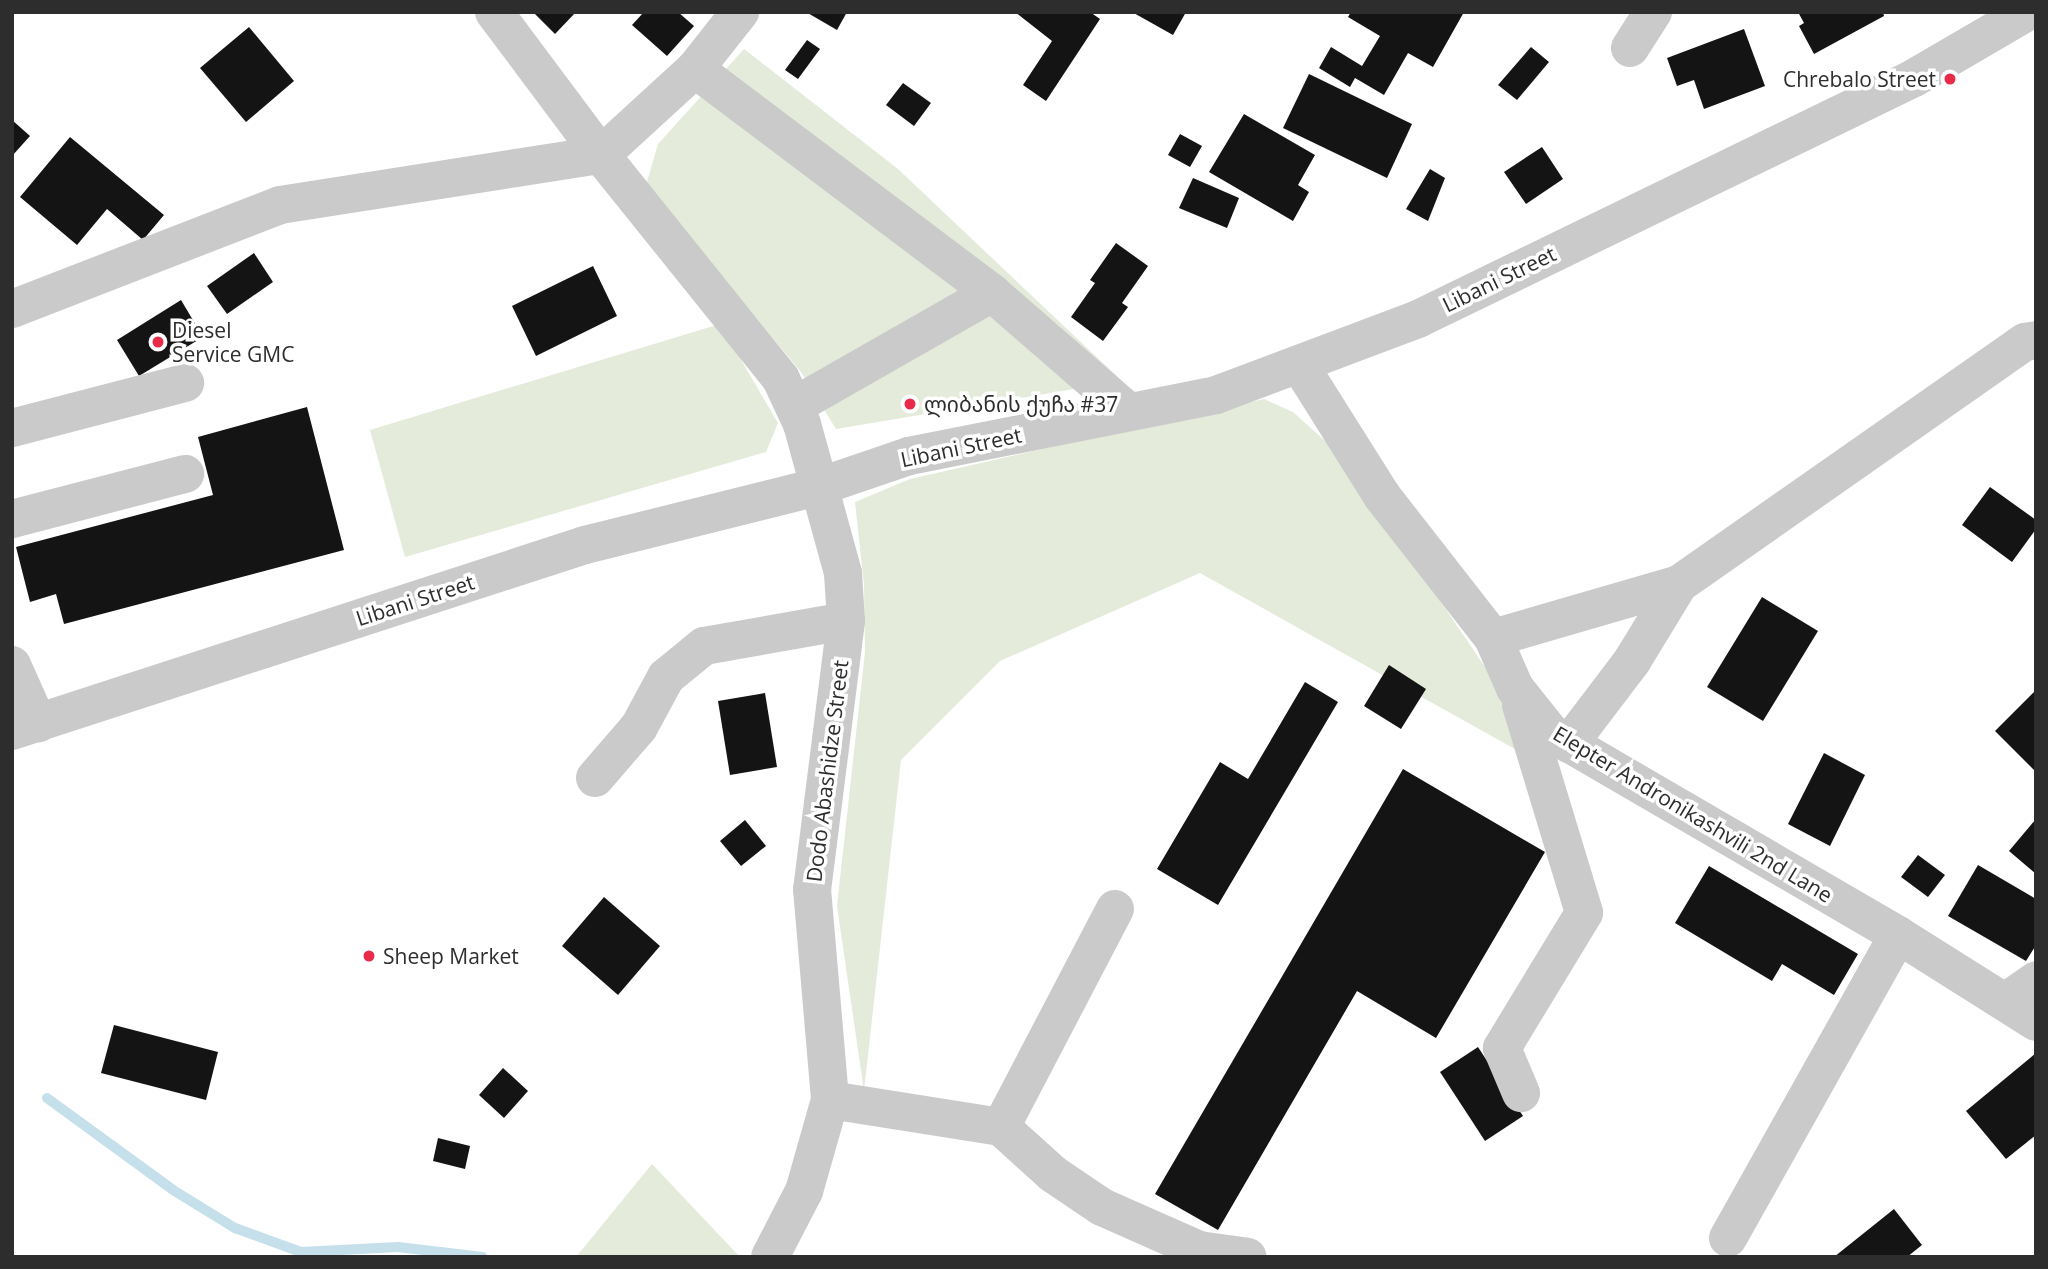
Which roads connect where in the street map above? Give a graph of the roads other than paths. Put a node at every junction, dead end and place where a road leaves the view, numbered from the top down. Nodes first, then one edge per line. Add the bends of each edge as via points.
1 (494, 12) edge
2 (740, 12) edge
3 (1653, 12) edge
4 (2024, 13) edge
5 (1630, 48) dead end
6 (695, 69) junction
7 (601, 155) junction
8 (992, 293) junction
9 (12, 309) edge
10 (2032, 338) edge
11 (1299, 364) junction
12 (185, 383) dead end
13 (794, 406) junction
14 (1129, 412) junction
15 (12, 428) edge
16 (186, 474) dead end
17 (821, 486) junction
18 (12, 519) edge
19 (1679, 583) junction
20 (846, 621) junction
21 (1493, 638) junction
22 (12, 665) edge
23 (1516, 688) junction
24 (25, 727) edge
25 (1569, 744) junction
26 (595, 778) dead end
27 (1115, 909) dead end
28 (1898, 935) junction
29 (2036, 980) edge
30 (2020, 1012) edge
31 (1521, 1093) dead end
32 (830, 1100) junction
33 (1002, 1127) junction
34 (1728, 1238) dead end
35 (770, 1257) edge
36 (1248, 1257) edge

1 - 7 street
2 - 6 street
3 - 5 street
4 - 11 street, Libani Street via 1914,78 1418,319
6 - 7 street
6 - 8 street
7 - 9 street via 280,205
7 - 13 street via 781,379
8 - 13 street
8 - 14 street
10 - 19 street
11 - 14 street, Libani Street via 1216,395
11 - 21 street, Elepter Andronikashvili 2nd Lane via 1381,496
12 - 15 street
13 - 17 street
14 - 17 street, Libani Street via 909,456
16 - 18 street
17 - 20 street, Dodo Abashidze Street via 843,573
17 - 24 street, Libani Street via 585,545
19 - 21 street
19 - 25 street via 1632,661
20 - 26 street via 704,646 666,677 639,727
20 - 32 street, Dodo Abashidze Street via 812,889
21 - 23 street, Elepter Andronikashvili 2nd Lane
22 - 24 street
23 - 25 street, Elepter Andronikashvili 2nd Lane via 1551,733
23 - 31 street via 1584,913 1502,1048
25 - 28 street, Elepter Andronikashvili 2nd Lane
27 - 33 street
28 - 30 street, Elepter Andronikashvili 2nd Lane
28 - 34 street
29 - 30 street
32 - 33 street
32 - 35 street, Dodo Abashidze Street via 804,1191
33 - 36 street via 1053,1174 1102,1207 1199,1250

